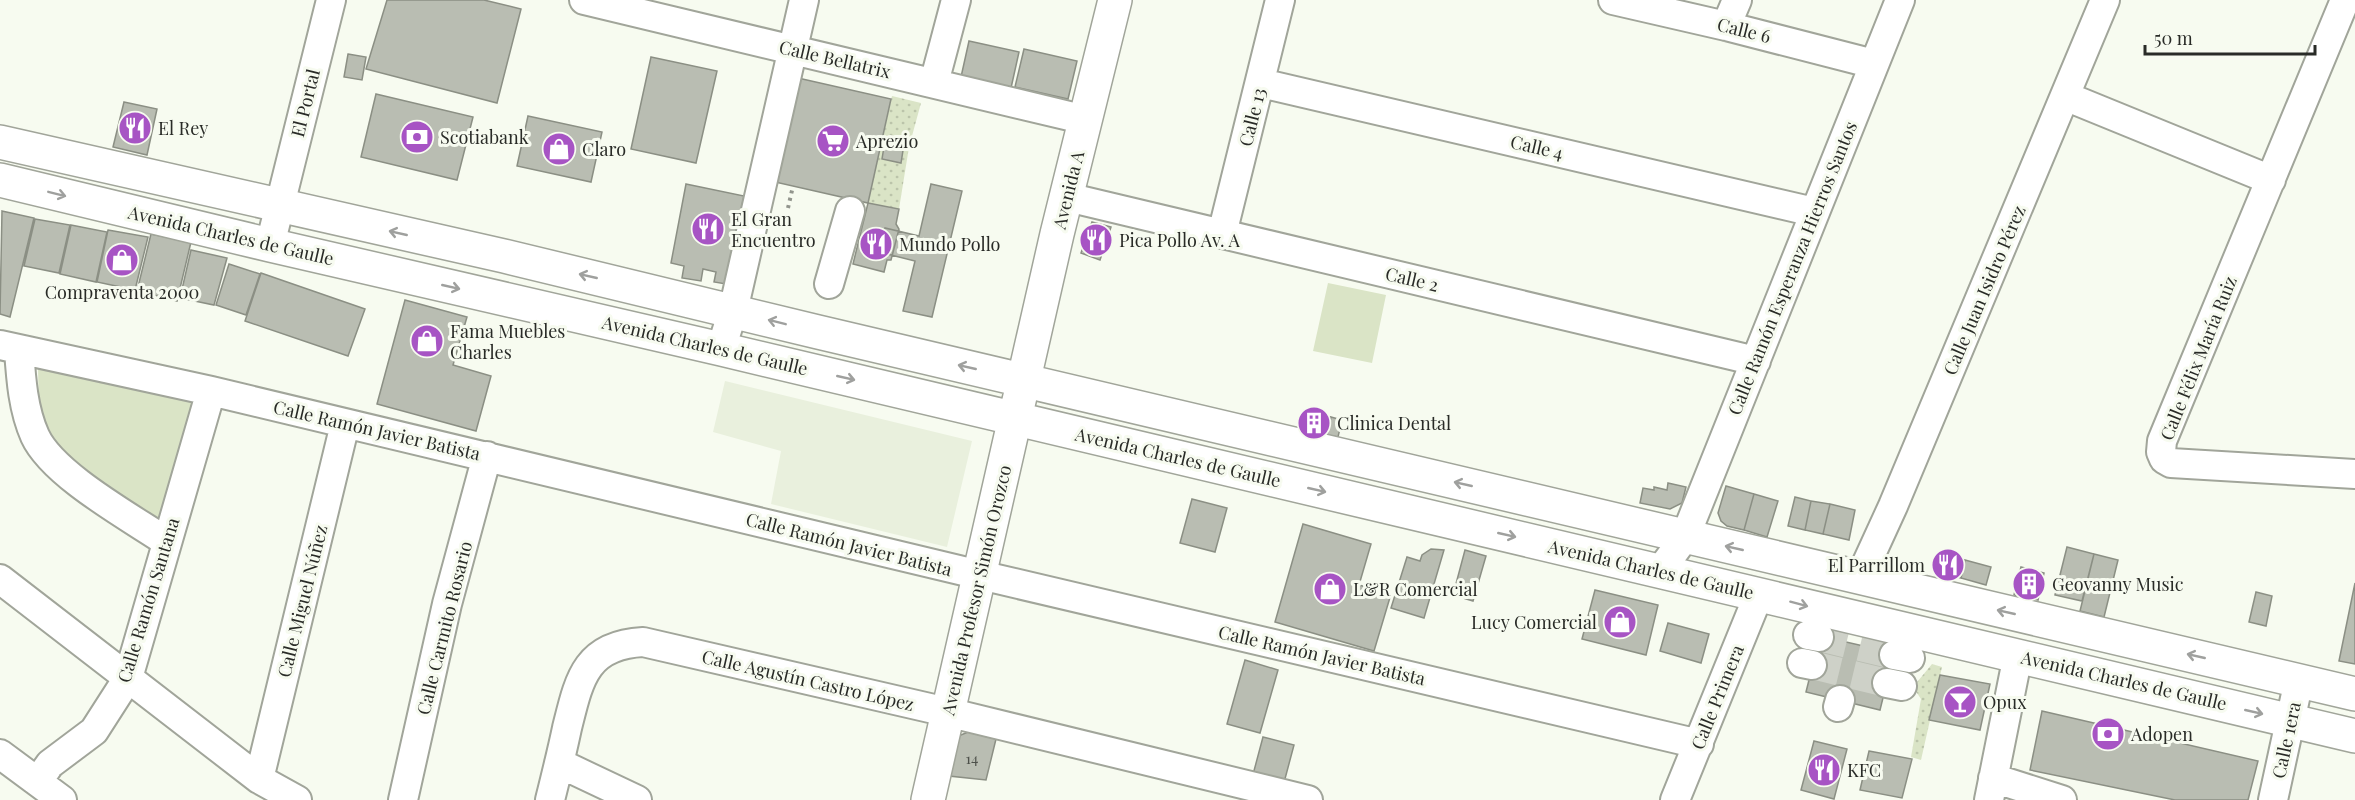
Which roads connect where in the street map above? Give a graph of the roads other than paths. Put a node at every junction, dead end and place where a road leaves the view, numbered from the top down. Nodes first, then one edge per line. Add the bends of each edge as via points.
1 (331, 0) edge
2 (584, 0) edge
3 (804, 0) edge
4 (956, 0) edge
5 (1115, 0) edge
6 (1280, 0) edge
7 (1613, 0) edge
8 (1899, 0) edge
9 (2105, 0) edge
10 (2345, 0) edge
11 (629, 5) edge
12 (1731, 13) edge
13 (792, 49) junction
14 (1874, 64) junction
15 (934, 83) junction
16 (1261, 83) junction
17 (2065, 96) junction
18 (1086, 120) junction
19 (0, 142) edge
20 (0, 180) edge
21 (2271, 180) junction
22 (1067, 197) junction
23 (278, 206) junction
24 (850, 211) dead end
25 (1814, 212) junction
26 (1222, 234) junction
27 (270, 245) junction
28 (829, 284) dead end
29 (733, 311) junction
30 (9, 347) edge
31 (722, 349) junction
32 (1756, 361) junction
33 (1024, 380) junction
34 (211, 391) junction
35 (1015, 418) junction
36 (345, 424) junction
37 (487, 456) junction
38 (2355, 474) edge
39 (1685, 537) junction
40 (167, 542) junction
41 (1660, 571) junction
42 (980, 575) junction
43 (1860, 578) junction
44 (0, 579) edge
45 (1759, 594) junction
46 (2018, 655) junction
47 (128, 678) junction
48 (2299, 680) junction
49 (2355, 694) edge
50 (947, 712) junction
51 (2290, 720) junction
52 (2355, 736) edge
53 (1699, 744) junction
54 (559, 763) junction
55 (4, 765) edge
56 (259, 779) junction
57 (38, 781) junction
58 (1991, 789) edge
59 (62, 800) edge
60 (297, 800) edge
61 (403, 800) edge
62 (550, 800) edge
63 (637, 800) edge
64 (928, 800) edge
65 (1308, 800) edge
66 (1675, 800) edge
67 (2062, 800) edge
68 (2273, 800) edge

1 - 23 street, El Portal
2 - 11 street, Calle Bellatrix
3 - 13 street
4 - 15 street
5 - 18 main road, Avenida A
6 - 16 street, Calle 13
7 - 12 street, Calle 6
8 - 14 street, Calle Ramón Esperanza Hierros Santos
9 - 17 street, Calle Juan Isidro Pérez
10 - 21 street, Calle Félix María Ruiz
11 - 13 street, Calle Bellatrix
12 - 14 street, Calle 6
13 - 15 street, Calle Bellatrix
13 - 29 street
14 - 25 street, Calle Ramón Esperanza Hierros Santos
15 - 18 street, Calle Bellatrix
16 - 25 street, Calle 4
16 - 26 street, Calle 13
17 - 21 street
17 - 43 street, Calle Juan Isidro Pérez
18 - 22 main road, Avenida A
19 - 23 main road
20 -> 27 main road, Avenida Charles de Gaulle
21 - 38 street, Calle Félix María Ruiz via 2162,441 2161,452 2171,463
22 - 26 street, Calle 2
22 - 33 main road, Avenida A
23 - 27 street, El Portal
29 -> 23 main road
24 - 28 street
25 - 32 street, Calle Ramón Esperanza Hierros Santos
26 - 32 street, Calle 2
27 -> 31 main road, Avenida Charles de Gaulle
29 - 31 street
33 -> 29 main road
30 - 34 street, Calle Ramón Javier Batista
30 - 40 street via 26,410 50,459
31 -> 35 main road, Avenida Charles de Gaulle
32 - 39 street, Calle Ramón Esperanza Hierros Santos
33 - 35 main road, Avenida Profesor Simón Orozco
39 -> 33 main road
34 - 36 street, Calle Ramón Javier Batista
34 - 40 street, Calle Ramón Santana
35 -> 41 main road, Avenida Charles de Gaulle
35 - 42 main road, Avenida Profesor Simón Orozco
36 - 37 street, Calle Ramón Javier Batista
36 - 56 street, Calle Miguel Núñez
37 - 42 street, Calle Ramón Javier Batista
37 - 61 street, Calle Carmito Rosario via 447,604
39 - 41 street, Calle Ramón Esperanza Hierros Santos
43 -> 39 main road
40 - 47 street, Calle Ramón Santana
41 - 45 main road, Avenida Charles de Gaulle
42 - 50 main road, Avenida Profesor Simón Orozco
42 - 53 street, Calle Ramón Javier Batista
48 -> 43 main road
44 - 47 street
45 -> 46 main road, Avenida Charles de Gaulle
45 - 53 street, Calle Primera
46 -> 51 main road, Avenida Charles de Gaulle
46 - 58 street
47 - 56 street
47 - 57 street, Calle Ramón Santana via 94,730 50,764
48 - 49 main road
48 - 51 street, Calle 1era
50 - 54 street, Calle Agustín Castro López via 644,642 624,643 605,651 583,675
50 - 64 main road, Avenida Profesor Simón Orozco
50 - 65 street, Calle Agustín Castro López
51 - 52 main road, Avenida Charles de Gaulle
51 - 68 street, Calle 1era
53 - 66 street, Calle Primera
54 - 62 street, Calle Agustín Castro López
54 - 63 street
55 - 57 street
56 - 60 street
57 - 59 street
58 - 67 street

